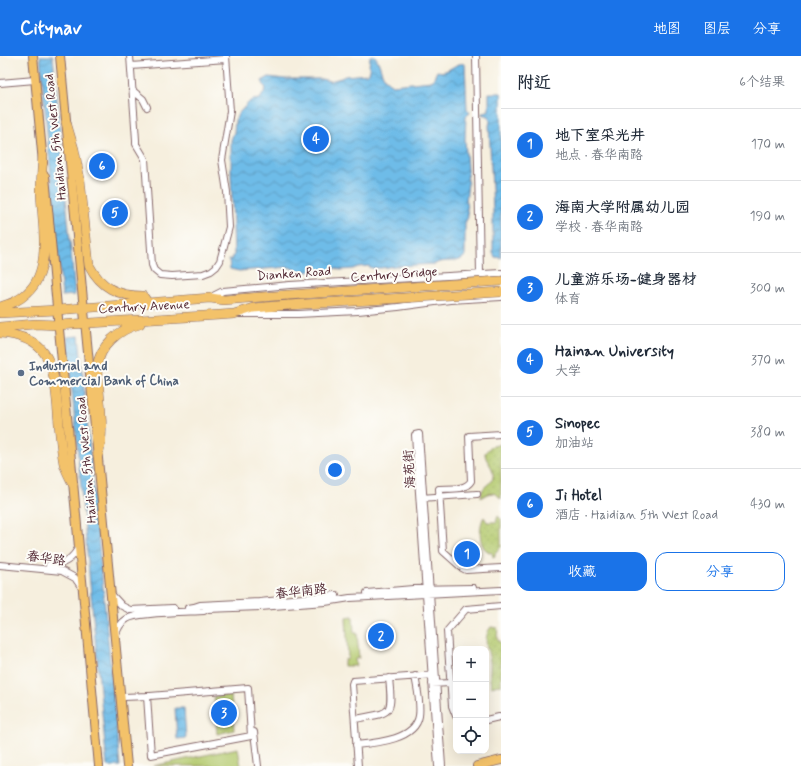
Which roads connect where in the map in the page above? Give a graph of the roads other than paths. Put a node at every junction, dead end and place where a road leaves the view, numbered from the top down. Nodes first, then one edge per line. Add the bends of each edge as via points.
1 (33, 56) edge
2 (60, 56) edge
3 (130, 56) edge
4 (134, 56) edge
5 (476, 56) edge
6 (224, 57) edge
7 (133, 64) junction
8 (35, 79) junction
9 (0, 80) edge
10 (0, 83) edge
11 (133, 91) junction
12 (147, 107) dead end
13 (66, 122) junction
14 (43, 156) junction
15 (501, 273) edge
16 (483, 274) junction
17 (501, 281) edge
18 (501, 292) edge
19 (288, 295) joint
20 (501, 297) edge
21 (210, 298) junction
22 (488, 298) junction
23 (148, 303) junction
24 (289, 305) joint
25 (0, 307) edge
26 (84, 308) junction
27 (57, 310) junction
28 (0, 313) edge
29 (234, 314) junction
30 (145, 320) junction
31 (86, 323) junction
32 (58, 325) junction
33 (0, 327) edge
34 (0, 333) edge
35 (501, 434) edge
36 (98, 455) junction
37 (73, 484) junction
38 (477, 494) dead end
39 (439, 496) junction
40 (421, 498) junction
41 (78, 546) junction
42 (0, 562) edge
43 (0, 565) edge
44 (501, 568) edge
45 (501, 586) edge
46 (82, 588) junction
47 (501, 590) edge
48 (428, 592) junction
49 (111, 594) junction
50 (501, 606) edge
51 (115, 636) junction
52 (434, 675) junction
53 (415, 676) junction
54 (389, 678) junction
55 (450, 683) junction
56 (434, 684) junction
57 (249, 690) junction
58 (216, 693) dead end
59 (147, 696) junction
60 (121, 698) junction
61 (453, 711) edge
62 (499, 717) dead end
63 (355, 719) junction
64 (489, 719) edge
65 (356, 745) junction
66 (501, 760) edge
67 (99, 766) edge
68 (127, 766) edge
69 (258, 766) edge
70 (358, 766) edge
71 (438, 766) edge
72 (442, 766) edge
73 (477, 766) edge

1 - 8 main road, Haidian 5th West Road
2 - 13 main road, Haidian 5th West Road
3 - 7 street
4 - 7 street
5 - 16 street
6 - 7 street
6 - 11 street via 227,106 219,162 225,192 226,227 217,260 210,269 166,273 155,265 148,159 138,140
7 - 11 street
8 - 9 street
8 - 10 street
8 - 14 main road, Haidian 5th West Road
11 - 12 street via 143,99
13 - 23 highway via 80,179 89,265 109,288 121,294 144,296
13 - 26 main road, Haidian 5th West Road
14 - 25 highway via 43,263 34,286 28,293 13,303
14 - 27 main road, Haidian 5th West Road
15 - 16 street, Dianken Road
16 - 21 street, Dianken Road via 290,285 223,291
16 - 22 street via 483,286
17 - 19 highway, Century Bridge, bridge
18 - 24 highway, Century Bridge, bridge
19 - 21 highway, Century Avenue via 224,300
20 - 22 street
21 - 23 highway, Century Avenue
22 - 29 street via 344,311 272,315
23 - 26 highway, Century Avenue
24 - 29 highway, Century Avenue via 253,308
26 - 27 highway, Century Avenue
26 - 31 main road, Haidian 5th West Road
27 - 28 highway, Century Avenue
27 - 32 main road, Haidian 5th West Road
29 - 30 highway, Century Avenue
30 - 31 highway, Century Avenue
30 - 36 highway via 114,337 100,356 97,370 102,436
31 - 32 highway, Century Avenue
31 - 36 main road, Haidian 5th West Road
32 - 33 highway, Century Avenue
32 - 37 main road, Haidian 5th West Road
34 - 37 highway via 15,335 32,342 40,347 50,361 55,380 64,463
35 - 39 street via 469,436 471,481 464,487 439,489
36 - 49 main road, Haidian 5th West Road
37 - 41 main road, Haidian 5th West Road
38 - 39 street
39 - 40 street
39 - 44 street via 443,551 466,570
40 - 40 street, 海苑街 via 415,435 419,434
40 - 48 street, 海苑街
41 - 42 street, 春华路 via 72,557 58,565
41 - 46 main road, Haidian 5th West Road
43 - 46 street, 春华路 via 62,571 75,578
45 - 48 street, 春华南路
46 - 67 main road, Haidian 5th West Road
47 - 48 street, 春华南路
48 - 49 street, 春华南路 via 139,610 126,608
48 - 51 street, 春华南路 via 139,615 125,620
48 - 52 street, 海苑街
49 - 51 main road, Haidian 5th West Road
50 - 55 street via 466,609 447,631
51 - 60 main road, Haidian 5th West Road
52 - 53 street
52 - 56 street, 海苑街
53 - 54 street
53 - 65 street via 419,714 415,726 398,737
54 - 63 street via 391,704 388,710
54 - 63 street via 353,680
55 - 56 street
55 - 61 street
56 - 71 street, 海苑街
56 - 72 street, 海苑街
57 - 58 street
57 - 59 street via 248,688
57 - 59 street via 251,736 151,755
57 - 69 street
59 - 60 street
60 - 68 main road, Haidian 5th West Road
62 - 64 street
63 - 65 street
65 - 70 street
66 - 73 main road

